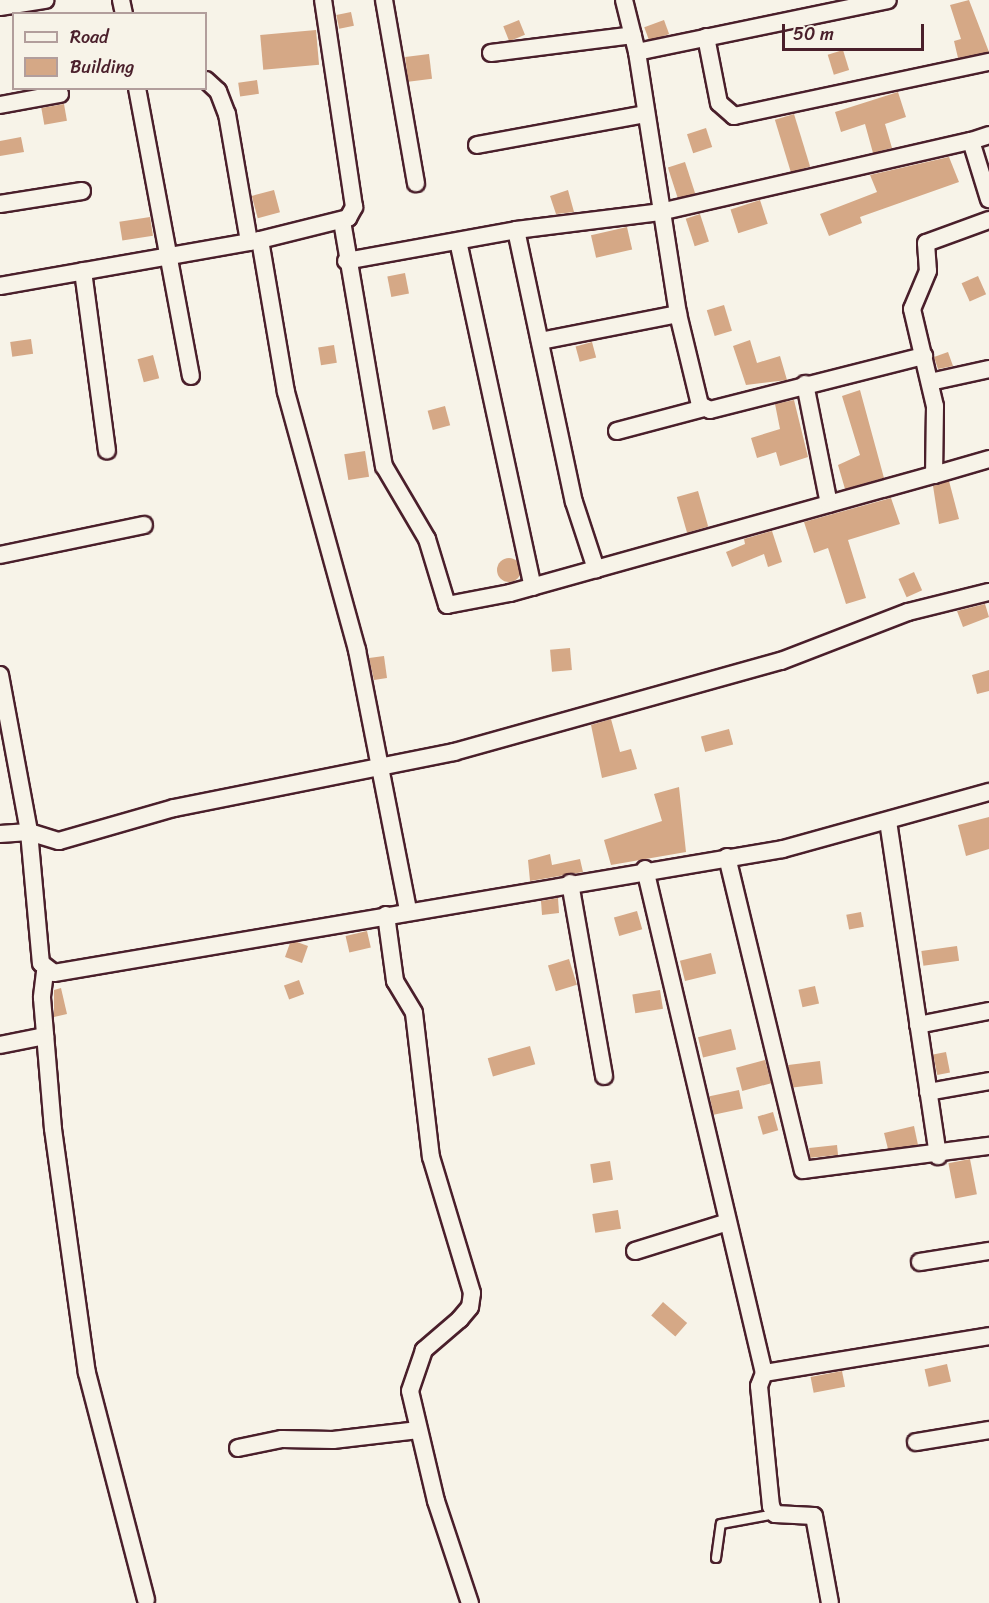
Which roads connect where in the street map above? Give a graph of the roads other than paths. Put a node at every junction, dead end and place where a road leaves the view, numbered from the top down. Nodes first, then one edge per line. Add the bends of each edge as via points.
1 (45, 0) edge
2 (323, 0) edge
3 (384, 0) edge
4 (624, 0) edge
5 (888, 0) edge
6 (0, 7) edge
7 (633, 35) junction
8 (706, 37) junction
9 (637, 52) junction
10 (491, 53) dead end
11 (989, 62) edge
12 (207, 81) edge
13 (137, 90) edge
14 (60, 94) dead end
15 (0, 105) edge
16 (646, 114) junction
17 (989, 135) edge
18 (971, 141) junction
19 (477, 145) dead end
20 (416, 183) dead end
21 (82, 191) dead end
22 (989, 199) edge
23 (0, 204) edge
24 (660, 212) junction
25 (989, 220) edge
26 (342, 221) junction
27 (516, 230) junction
28 (255, 241) junction
29 (458, 241) junction
30 (168, 256) junction
31 (346, 261) junction
32 (83, 271) junction
33 (0, 286) edge
34 (678, 314) junction
35 (540, 341) junction
36 (924, 356) junction
37 (989, 369) edge
38 (192, 376) dead end
39 (930, 382) junction
40 (805, 384) junction
41 (704, 408) junction
42 (617, 431) dead end
43 (107, 450) dead end
44 (989, 459) edge
45 (934, 475) junction
46 (829, 504) junction
47 (144, 525) dead end
48 (0, 555) edge
49 (596, 569) junction
50 (533, 587) junction
51 (989, 592) edge
52 (0, 675) edge
53 (379, 766) junction
54 (989, 792) edge
55 (888, 821) junction
56 (29, 832) junction
57 (0, 834) edge
58 (727, 857) junction
59 (645, 869) junction
60 (570, 883) junction
61 (408, 910) junction
62 (386, 915) junction
63 (45, 972) junction
64 (989, 1011) edge
65 (918, 1025) junction
66 (45, 1036) junction
67 (0, 1045) edge
68 (604, 1076) dead end
69 (989, 1082) edge
70 (928, 1092) junction
71 (989, 1146) edge
72 (938, 1156) junction
73 (728, 1222) junction
74 (635, 1251) dead end
75 (989, 1251) edge
76 (920, 1262) dead end
77 (989, 1338) edge
78 (764, 1373) junction
79 (418, 1430) junction
80 (989, 1430) edge
81 (916, 1442) dead end
82 (238, 1448) dead end
83 (776, 1514) junction
84 (716, 1558) dead end
85 (146, 1599) dead end
86 (470, 1603) edge
87 (830, 1603) edge

1 - 6 street
2 - 26 street via 354,207
3 - 20 street
4 - 7 street
5 - 8 street
7 - 9 street
7 - 10 street
8 - 9 street
8 - 11 street via 719,104 734,116
9 - 16 street
12 - 28 street via 218,91 227,114
13 - 30 street
14 - 15 street
16 - 19 street
16 - 24 street
17 - 18 street
18 - 22 street
18 - 24 street
21 - 23 street
24 - 27 street
24 - 34 street
25 - 36 street via 926,243 928,271 912,299
26 - 28 street
26 - 31 street
27 - 29 street
27 - 35 street
28 - 30 street
28 - 53 street via 286,392 346,602
29 - 31 street
29 - 50 street
30 - 32 street
30 - 38 street
31 - 50 street via 384,466 427,539 447,605
32 - 33 street
32 - 43 street
34 - 35 street
34 - 41 street via 692,385
35 - 49 street via 574,502
36 - 39 street
36 - 40 street
37 - 39 street
39 - 45 street
40 - 41 street
40 - 46 street
41 - 42 street
44 - 45 street
45 - 46 street
46 - 49 street
47 - 48 street
49 - 50 street
51 - 53 street via 908,612 781,661 523,735
52 - 56 street
53 - 56 street via 129,818 59,841
53 - 61 street
54 - 55 street
55 - 58 street
55 - 65 street
56 - 57 street
56 - 63 street
58 - 59 street
58 - 72 street via 770,1018 799,1163 813,1170
59 - 60 street
59 - 73 street
60 - 61 street
60 - 68 street
61 - 62 street
62 - 63 street via 128,963
62 - 79 street via 394,981 414,1012 431,1158 472,1293 470,1307 424,1350 414,1370 410,1391
63 - 66 street
64 - 65 street
65 - 70 street
66 - 67 street
66 - 85 street via 61,1203 87,1373
69 - 70 street
70 - 72 street
71 - 72 street
73 - 74 street
73 - 78 street
75 - 76 street
77 - 78 street
78 - 83 street via 759,1386
79 - 82 street via 333,1440 282,1439
79 - 86 street
80 - 81 street
83 - 84 lane via 721,1524
83 - 87 street via 814,1516

